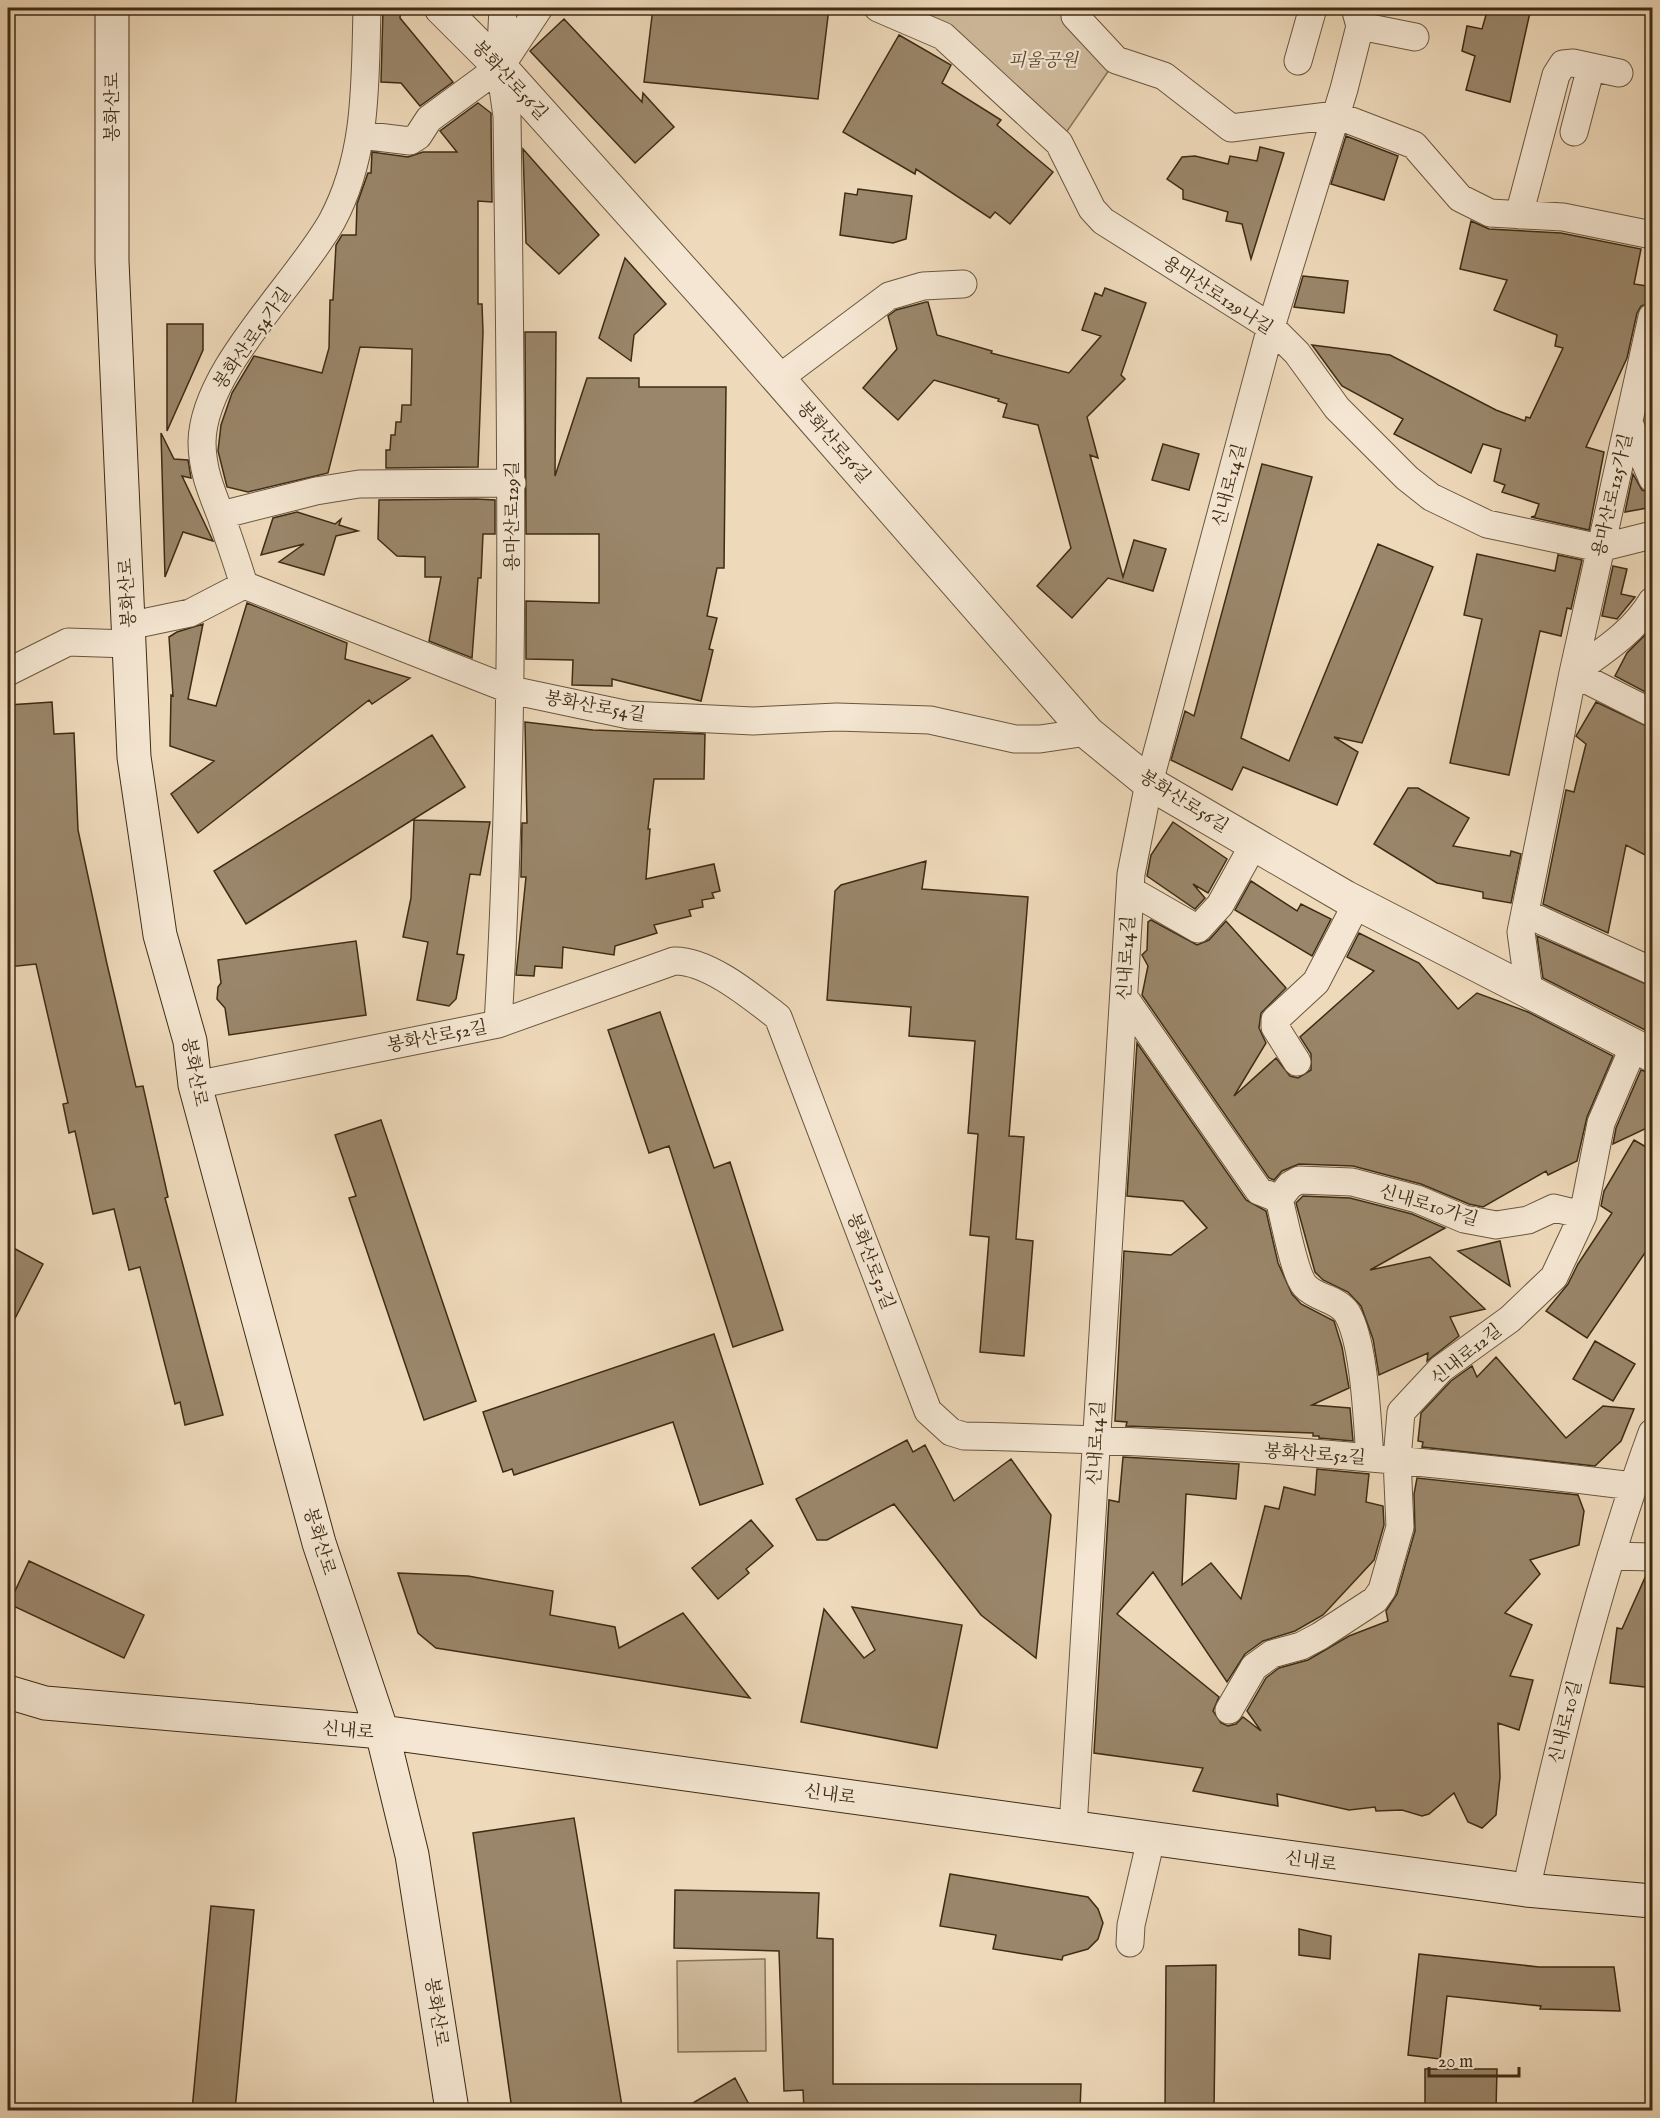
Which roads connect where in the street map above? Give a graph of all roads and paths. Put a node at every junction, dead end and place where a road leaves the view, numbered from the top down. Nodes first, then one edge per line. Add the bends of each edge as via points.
1 (112, 8) edge
2 (367, 8) edge
3 (441, 8) edge
4 (502, 8) edge
5 (539, 8) edge
6 (878, 8) edge
7 (1076, 8) edge
8 (1313, 8) edge
9 (1357, 17) edge
10 (1414, 37) dead end
11 (1298, 61) dead end
12 (500, 67) junction
13 (1591, 67) junction
14 (1618, 73) dead end
15 (1336, 115) junction
16 (1574, 132) dead end
17 (361, 135) junction
18 (1519, 216) junction
19 (1653, 235) edge
20 (963, 284) dead end
21 (1653, 316) edge
22 (1271, 327) junction
23 (778, 379) junction
24 (1629, 423) junction
25 (1653, 478) edge
26 (512, 483) junction
27 (221, 515) junction
28 (1653, 535) edge
29 (1600, 548) junction
30 (244, 585) junction
31 (1653, 601) edge
32 (129, 635) junction
33 (8, 672) edge
34 (1573, 673) junction
35 (511, 690) junction
36 (1653, 713) edge
37 (1087, 732) junction
38 (1149, 783) junction
39 (1254, 844) junction
40 (1130, 890) junction
41 (1357, 903) junction
42 (1525, 913) junction
43 (1653, 971) edge
44 (1529, 991) junction
45 (1124, 997) junction
46 (498, 1024) junction
47 (1643, 1051) edge
48 (1297, 1062) dead end
49 (195, 1085) junction
50 (1279, 1199) junction
51 (1583, 1215) junction
52 (1653, 1432) edge
53 (1096, 1438) junction
54 (1370, 1458) junction
55 (1397, 1459) junction
56 (1633, 1486) junction
57 (1611, 1556) junction
58 (1653, 1557) edge
59 (8, 1692) edge
60 (1229, 1710) dead end
61 (382, 1732) junction
62 (1073, 1827) junction
63 (1151, 1839) junction
64 (1526, 1890) junction
65 (1653, 1901) edge
66 (1130, 1943) dead end
67 (452, 2110) edge

1 - 32 main road, 봉화산로 via 112,261
2 - 17 street, 봉화산로54가길
3 - 12 main road, 봉화산로56길
4 - 12 street, 용마산로129길
5 - 12 street
6 - 22 street, 용마산로129나길 via 943,36 1059,143 1092,210 1103,221
7 - 15 street via 1075,16 1116,60 1164,76 1231,128
8 - 11 street
9 - 10 street
9 - 15 street, 신내로14길
12 - 17 street via 429,119 410,141
12 - 23 main road, 봉화산로56길
12 - 26 street, 용마산로129길 via 507,116
13 - 14 street
13 - 16 street
13 - 18 street via 1563,64 1556,75
15 - 18 street via 1414,145 1460,198 1490,213
15 - 22 street, 신내로14길
17 - 27 street, 봉화산로54가길 via 352,173 331,221 218,382 206,411 202,441 205,478
18 - 19 street via 1563,217
20 - 23 street via 923,286 889,296
21 - 24 street, 용마산로125가길
22 - 29 street, 용마산로129나길 via 1297,353 1337,408 1431,497 1487,524
22 - 38 street, 신내로14길
23 - 37 main road, 봉화산로56길
24 - 25 street
24 - 29 street, 용마산로125가길
26 - 27 street via 358,484 316,490
26 - 35 street, 용마산로129길
27 - 30 street, 봉화산로54가길
28 - 29 street, 용마산로129나길
29 - 34 street, 용마산로125가길
30 - 32 street via 190,613
30 - 35 street, 봉화산로54길
31 - 34 street via 1625,636
32 - 33 street via 68,642
32 - 49 main road, 봉화산로 via 138,789 160,935 190,1041
34 - 36 street
34 - 42 street, 용마산로125가길
35 - 37 street, 봉화산로54길 via 629,715 743,720 837,717 930,720 1015,739
35 - 46 street, 용마산로129길 via 507,880
37 - 38 main road, 봉화산로56길
38 - 39 main road, 봉화산로56길
38 - 40 street, 신내로14길
39 - 40 street via 1220,905 1198,929
39 - 41 main road, 봉화산로56길
40 - 45 street, 신내로14길
41 - 44 main road, 봉화산로56길
41 - 48 street via 1316,982 1275,1020 1275,1027
42 - 43 street
42 - 44 street, 용마산로125가길 via 1521,932
44 - 47 main road, 봉화산로56길
45 - 50 street via 1252,1182 1259,1191
45 - 53 street, 신내로14길
46 - 49 street, 봉화산로52길
46 - 53 street, 봉화산로52길 via 674,961 686,961 737,986 778,1017 928,1411 944,1428 964,1436
47 - 51 street, 신내로12길 via 1601,1123
49 - 61 main road, 봉화산로 via 319,1543
50 - 51 street, 신내로10가길 via 1299,1180 1352,1182 1417,1199 1464,1219 1496,1225 1528,1220 1554,1208
50 - 54 street via 1301,1280 1312,1292 1337,1302 1348,1315 1363,1379
51 - 55 street, 신내로12길 via 1554,1277 1510,1319 1441,1369 1401,1412
52 - 56 street, 신내로10길
53 - 54 street, 봉화산로52길
53 - 62 street, 신내로14길
54 - 55 street, 봉화산로52길
55 - 56 street, 봉화산로52길
55 - 60 street, 신내로12길 via 1400,1527 1389,1574 1376,1600 1302,1646 1272,1654 1254,1667
56 - 57 street, 신내로10길
57 - 58 street
57 - 64 street, 신내로10길 via 1584,1645
59 - 61 main road, 신내로 via 45,1703
61 - 62 main road, 신내로
61 - 67 main road, 봉화산로 via 412,1855
62 - 63 main road, 신내로
63 - 64 main road, 신내로
63 - 66 street
64 - 65 main road, 신내로

